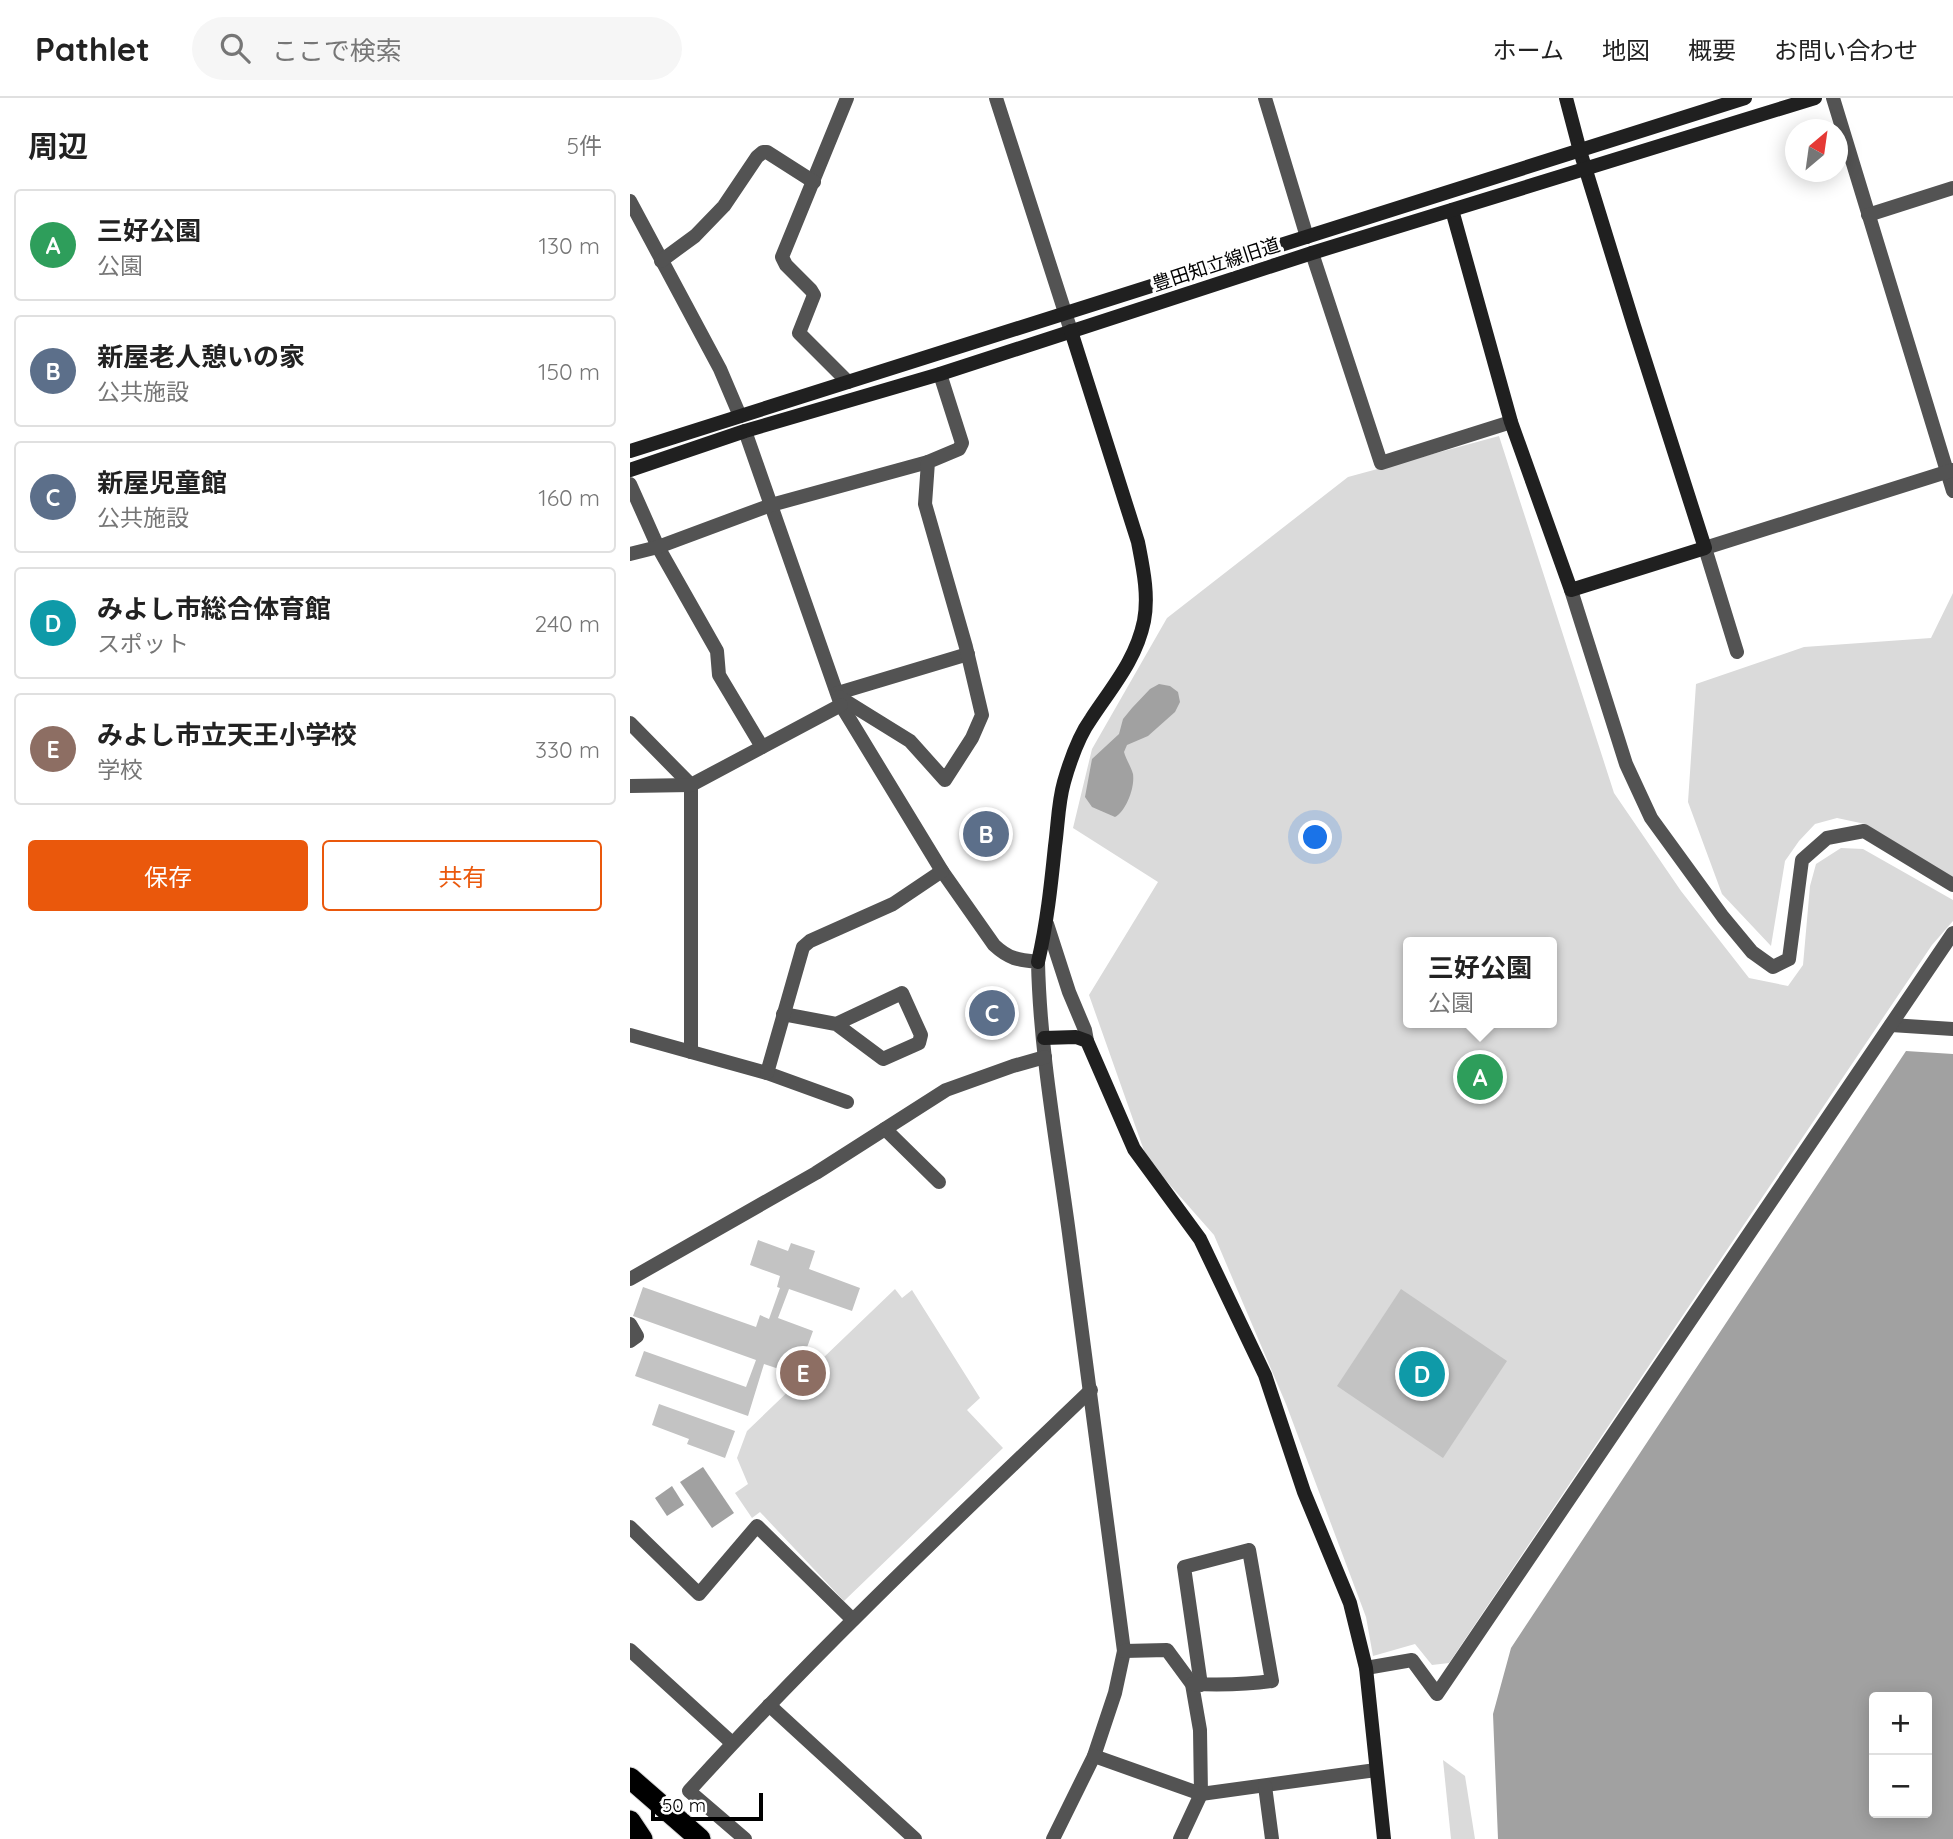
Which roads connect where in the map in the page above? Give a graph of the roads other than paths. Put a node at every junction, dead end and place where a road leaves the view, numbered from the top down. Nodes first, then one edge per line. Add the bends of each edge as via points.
1 (847, 98) edge
2 (996, 98) edge
3 (1265, 98) edge
4 (1566, 98) edge
5 (1745, 98) edge
6 (1815, 98) edge
7 (1833, 98) edge
8 (1580, 151) junction
9 (1586, 169) junction
10 (814, 182) junction
11 (1953, 188) edge
12 (630, 201) edge
13 (1452, 210) junction
14 (1868, 215) junction
15 (1307, 237) junction
16 (1312, 253) junction
17 (661, 261) junction
18 (1065, 314) junction
19 (1071, 331) junction
20 (940, 374) junction
21 (848, 382) junction
22 (740, 416) junction
23 (1511, 422) junction
24 (745, 432) junction
25 (630, 451) edge
26 (928, 462) junction
27 (630, 470) edge
28 (1950, 471) edge
29 (630, 484) edge
30 (1953, 491) edge
31 (771, 505) junction
32 (658, 547) junction
33 (1705, 548) junction
34 (630, 554) edge
35 (1571, 590) junction
36 (1737, 652) dead end
37 (968, 654) junction
38 (839, 698) junction
39 (630, 723) edge
40 (762, 747) junction
41 (691, 785) junction
42 (630, 786) edge
43 (943, 871) junction
44 (1953, 885) edge
45 (1047, 924) junction
46 (1953, 933) edge
47 (1038, 962) junction
48 (783, 1014) junction
49 (836, 1024) junction
50 (1891, 1025) junction
51 (1953, 1029) edge
52 (630, 1035) edge
53 (1044, 1038) junction
54 (1087, 1041) junction
55 (691, 1052) junction
56 (1045, 1058) junction
57 (766, 1073) junction
58 (847, 1102) dead end
59 (884, 1129) junction
60 (939, 1182) dead end
61 (630, 1279) edge
62 (630, 1324) edge
63 (630, 1341) edge
64 (1091, 1391) junction
65 (630, 1527) edge
66 (852, 1619) junction
67 (630, 1650) edge
68 (1124, 1651) junction
69 (1366, 1668) junction
70 (1197, 1685) junction
71 (769, 1705) junction
72 (732, 1743) junction
73 (1094, 1756) junction
74 (1376, 1770) junction
75 (630, 1778) edge
76 (1265, 1786) junction
77 (1201, 1794) junction
78 (630, 1821) edge
79 (642, 1839) edge
80 (700, 1839) edge
81 (745, 1839) edge
82 (915, 1839) edge
83 (1053, 1839) edge
84 (1180, 1839) edge
85 (1272, 1839) edge
86 (1384, 1839) edge

1 - 10 street
2 - 18 street
3 - 15 street
4 - 8 street
5 - 8 street, 豊田知立線旧道
6 - 9 street, 豊田知立線旧道
7 - 14 street
8 - 9 street
8 - 15 street, 豊田知立線旧道
9 - 13 street, 豊田知立線旧道
9 - 33 street
10 - 17 street via 763,152 724,206 695,236
10 - 21 street via 782,261 814,295 799,333
11 - 14 street
12 - 17 street
13 - 16 street, 豊田知立線旧道
13 - 23 street
14 - 28 street
15 - 18 street, 豊田知立線旧道
16 - 19 street, 豊田知立線旧道
16 - 23 street via 1381,463
17 - 22 street via 720,369
18 - 19 street
18 - 21 street, 豊田知立線旧道
19 - 20 street, 豊田知立線旧道
19 - 45 street via 1138,542 1146,600 1133,655 1089,721 1063,784
20 - 24 street, 豊田知立線旧道
20 - 26 street via 962,443 959,449
21 - 22 street, 豊田知立線旧道
22 - 25 street, 豊田知立線旧道
23 - 35 street
24 - 27 street, 豊田知立線旧道
24 - 31 street
26 - 31 street
26 - 37 street via 925,504
28 - 30 street
28 - 33 street
29 - 32 street
31 - 32 street
31 - 38 street
32 - 34 street
32 - 40 street via 717,651 719,675
33 - 35 street
33 - 36 street
35 - 44 street via 1626,764 1646,810 1752,952 1773,967 1789,958 1802,860 1827,838 1864,831
37 - 38 street
37 - 38 street via 982,715 945,780 910,741
38 - 40 street
38 - 43 street
39 - 41 street
40 - 41 street
41 - 42 street
41 - 55 street
43 - 47 street via 994,945 1015,959
43 - 48 street via 893,904 803,947
45 - 47 street
45 - 54 street
46 - 50 street
47 - 53 street
48 - 49 street
48 - 57 street
49 - 49 street via 883,1059 919,1042 921,1035 902,993
50 - 51 street
50 - 69 street via 1437,1695 1412,1660
52 - 55 street
53 - 54 street
53 - 56 street
54 - 69 street via 1134,1149 1200,1239 1265,1375 1304,1492 1350,1603
55 - 57 street
56 - 59 street via 946,1090
56 - 64 street
57 - 58 street
59 - 60 street
59 - 61 street
62 - 63 street via 637,1336
64 - 66 street
64 - 68 street
65 - 66 street via 699,1594 757,1526
66 - 71 street
67 - 72 street
68 - 70 street via 1167,1650
68 - 73 street
69 - 74 street
70 - 70 street via 1272,1681 1249,1550 1184,1567
70 - 77 street
71 - 72 street
71 - 82 street
72 - 81 street via 689,1791
73 - 77 street
73 - 83 street
74 - 76 street
74 - 86 street
75 - 80 highway
76 - 77 street
76 - 85 street
77 - 84 street
78 - 79 highway

